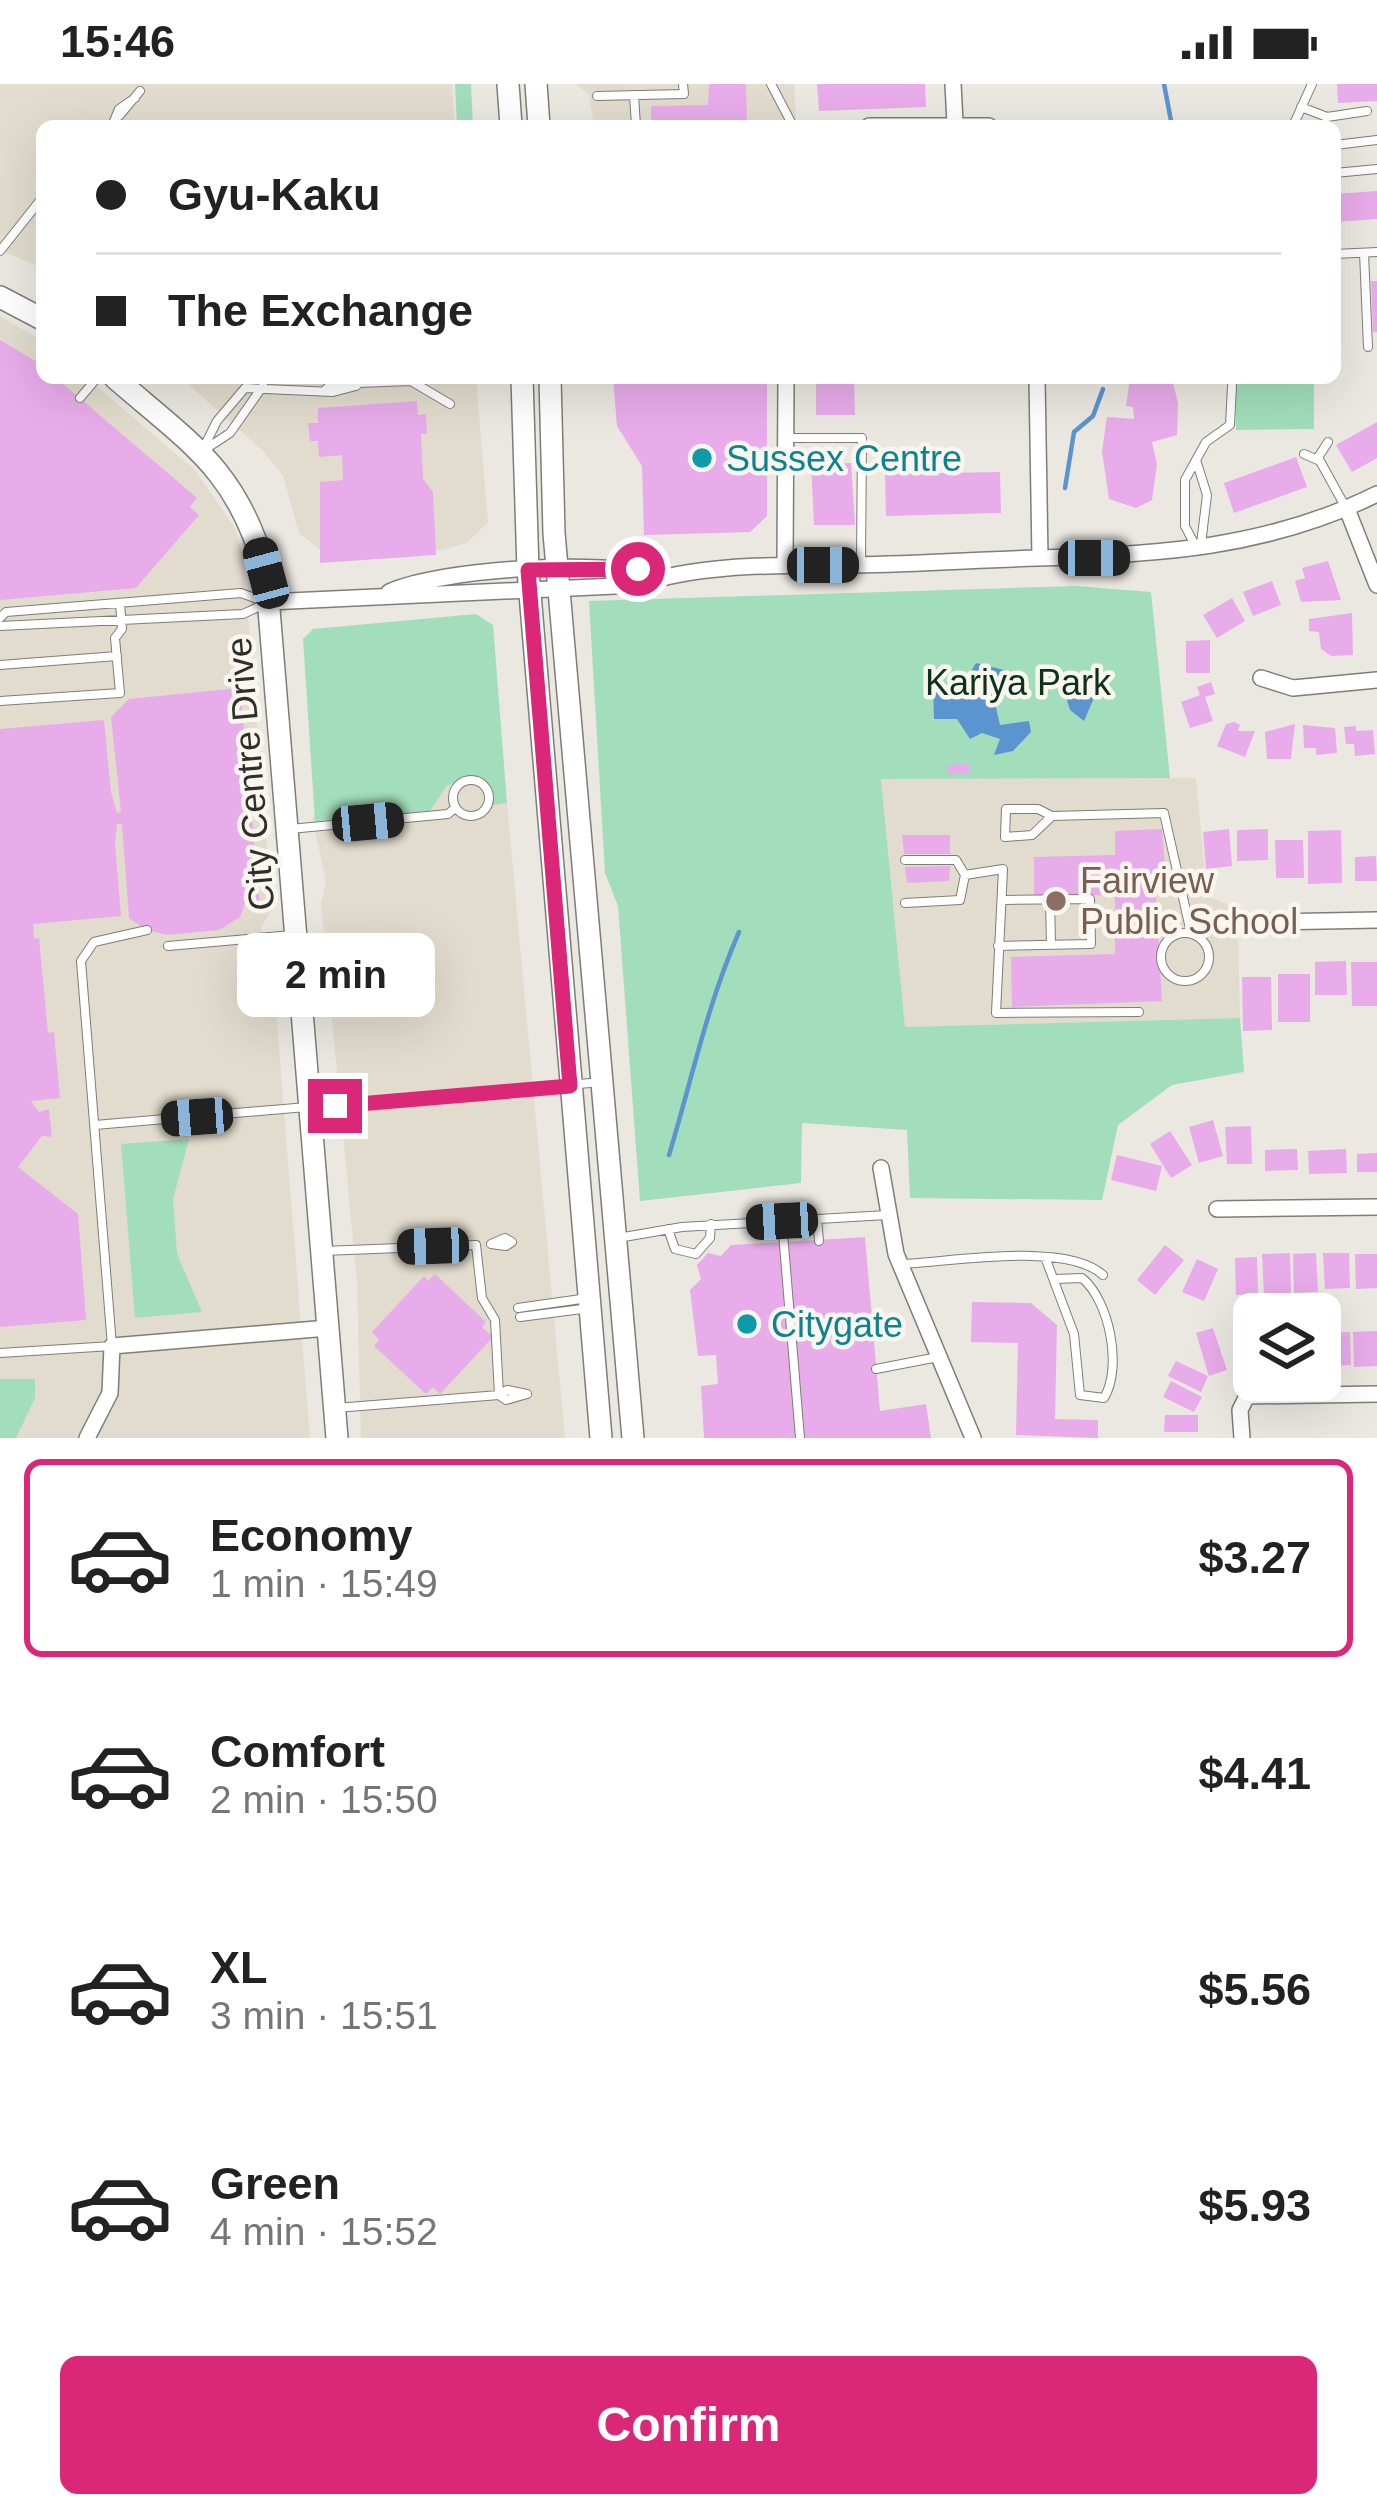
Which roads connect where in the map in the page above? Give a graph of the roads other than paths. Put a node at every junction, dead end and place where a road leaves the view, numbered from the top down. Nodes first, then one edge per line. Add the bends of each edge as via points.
1 (508, 84) edge
2 (536, 84) edge
3 (683, 84) edge
4 (771, 84) edge
5 (953, 84) edge
6 (1312, 84) edge
7 (137, 94) dead end
8 (634, 95) junction
9 (596, 96) dead end
10 (1301, 107) junction
11 (1366, 110) dead end
12 (116, 120) edge
13 (511, 120) edge
14 (539, 120) edge
15 (636, 120) edge
16 (790, 120) edge
17 (956, 120) edge
18 (1295, 120) edge
19 (1377, 140) edge
20 (1341, 144) edge
21 (1377, 169) edge
22 (1341, 172) edge
23 (36, 206) edge
24 (0, 251) edge
25 (1377, 252) edge
26 (1364, 253) junction
27 (1341, 254) edge
28 (0, 297) edge
29 (36, 316) edge
30 (1368, 347) dead end
31 (93, 384) edge
32 (122, 384) edge
33 (378, 384) edge
34 (416, 384) edge
35 (522, 384) edge
36 (550, 384) edge
37 (786, 384) edge
38 (1037, 384) edge
39 (263, 386) junction
40 (1232, 386) dead end
41 (80, 398) dead end
42 (450, 404) dead end
43 (787, 438) junction
44 (1328, 442) dead end
45 (201, 452) junction
46 (1304, 454) dead end
47 (1317, 459) junction
48 (1197, 463) junction
49 (1377, 494) edge
50 (1347, 509) junction
51 (1199, 551) junction
52 (1040, 558) junction
53 (860, 565) junction
54 (784, 566) junction
55 (559, 579) junction
56 (529, 580) junction
57 (1377, 585) edge
58 (268, 602) junction
59 (120, 603) junction
60 (0, 622) edge
61 (121, 622) junction
62 (117, 656) junction
63 (0, 665) edge
64 (1261, 678) dead end
65 (1377, 680) edge
66 (0, 701) edge
67 (452, 812) junction
68 (1052, 816) junction
69 (288, 830) junction
70 (905, 860) dead end
71 (965, 875) junction
72 (1050, 899) junction
73 (1005, 900) junction
74 (905, 903) dead end
75 (1377, 920) edge
76 (1265, 922) joint
77 (147, 930) dead end
78 (298, 935) junction
79 (1194, 935) junction
80 (1051, 944) junction
81 (168, 946) dead end
82 (998, 946) junction
83 (1139, 1012) dead end
84 (604, 1082) junction
85 (570, 1086) junction
86 (310, 1108) junction
87 (95, 1125) junction
88 (881, 1168) dead end
89 (1377, 1207) edge
90 (1217, 1209) dead end
91 (887, 1215) junction
92 (817, 1220) junction
93 (782, 1221) junction
94 (711, 1224) junction
95 (668, 1229) junction
96 (616, 1238) junction
97 (819, 1241) dead end
98 (321, 1251) junction
99 (1045, 1257) junction
100 (900, 1264) junction
101 (1103, 1275) dead end
102 (1056, 1279) junction
103 (589, 1303) junction
104 (519, 1312) dead end
105 (328, 1328) junction
106 (112, 1346) junction
107 (0, 1353) edge
108 (939, 1356) junction
109 (876, 1369) dead end
110 (1377, 1394) edge
111 (334, 1408) junction
112 (87, 1438) edge
113 (337, 1438) edge
114 (601, 1438) edge
115 (633, 1438) edge
116 (800, 1438) edge
117 (973, 1438) edge
118 (1242, 1438) edge

1 - 13 main road
2 - 14 main road
3 - 8 lane via 683,94
4 - 16 lane
5 - 17 street
6 - 10 lane
7 - 12 lane
8 - 9 lane
8 - 15 lane
10 - 11 lane via 1327,117
10 - 18 lane
19 - 20 lane
21 - 22 lane
23 - 24 lane
25 - 26 lane
26 - 27 lane
26 - 30 lane
28 - 29 main road
31 - 41 lane
32 - 45 main road, City Centre Drive
33 - 39 lane via 351,391
34 - 42 lane
35 - 56 main road
36 - 55 main road
37 - 43 street
38 - 52 street
39 - 45 lane via 230,433
39 - 45 lane via 245,388
40 - 48 lane via 1230,425 1206,442
43 - 53 lane via 862,438
43 - 54 street
44 - 47 lane
45 - 58 main road, City Centre Drive via 248,516
46 - 47 lane
47 - 50 lane
48 - 51 lane via 1208,523
48 - 51 lane via 1185,480 1184,510
49 - 50 street
50 - 51 street
50 - 57 street
51 - 52 street
52 - 53 street
53 - 54 street
54 - 55 street via 637,585
55 - 56 street
55 - 84 main road
56 - 58 street via 416,580 386,593
56 - 85 main road
58 - 59 lane via 241,593
58 - 61 lane via 243,614
58 - 69 main road, City Centre Drive
59 - 60 lane via 7,612
59 - 61 lane
60 - 61 lane
61 - 62 lane
62 - 63 lane
62 - 66 lane via 120,693
64 - 65 street via 1294,688
67 - 67 lane via 481,814 486,788 460,782
67 - 69 lane
68 - 68 lane via 1006,809 1005,837 1032,835
68 - 79 lane via 1164,813
69 - 78 main road, City Centre Drive
70 - 71 lane via 956,860
71 - 73 lane via 1003,869
71 - 74 lane via 960,900
72 - 73 lane
72 - 80 lane
72 - 80 lane via 1090,899 1091,944
73 - 82 lane
75 - 76 street
76 - 79 lane via 1226,922
77 - 87 lane via 100,940 83,954
78 - 81 lane
78 - 86 main road, City Centre Drive
79 - 79 lane via 1169,938 1161,952 1175,979 1206,969 1209,951
80 - 82 lane
82 - 83 lane via 997,1013
84 - 85 lane
84 - 96 main road
85 - 86 lane
85 - 103 main road
86 - 87 lane
86 - 98 main road, City Centre Drive
87 - 106 lane
88 - 91 street
89 - 90 street
91 - 92 lane
91 - 100 street
92 - 93 lane
92 - 97 lane
93 - 94 lane
93 - 116 lane
94 - 95 lane
94 - 95 lane via 697,1254 675,1249
95 - 96 lane
96 - 115 main road
98 - 105 main road, City Centre Drive
98 - 111 lane via 476,1245 482,1298 494,1320 499,1395
99 - 100 lane
99 - 101 lane via 1080,1259
99 - 102 lane
100 - 108 street
102 - 102 lane via 1074,1334 1080,1395 1104,1398 1111,1362 1096,1289 1082,1277
103 - 104 lane
103 - 114 main road
105 - 106 street
105 - 111 main road, City Centre Drive
106 - 107 lane
106 - 112 street via 110,1393
108 - 109 lane
108 - 117 street
110 - 118 street via 1247,1396
111 - 113 main road, City Centre Drive

